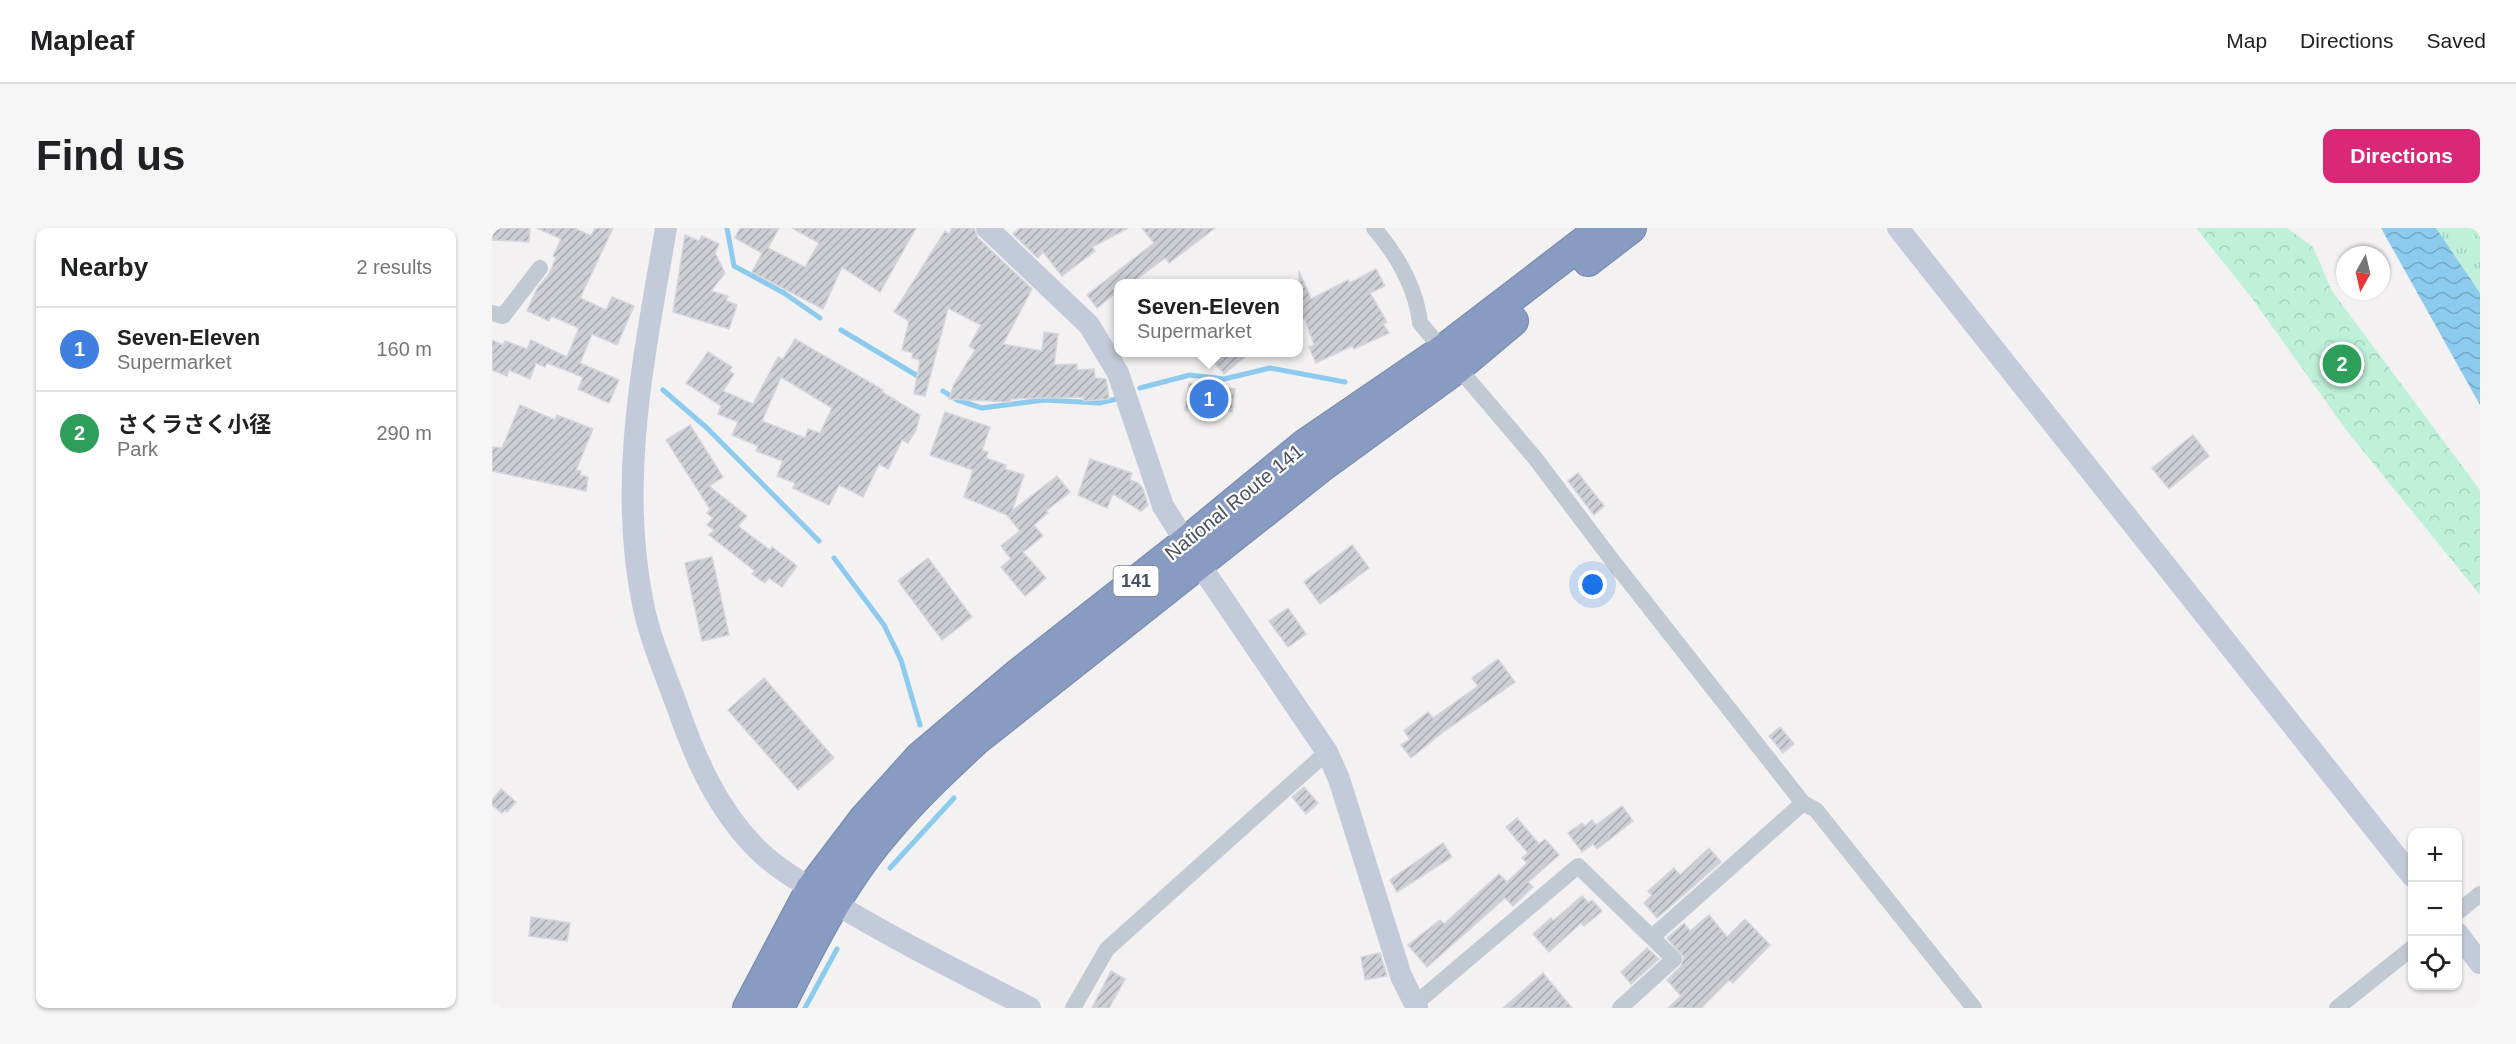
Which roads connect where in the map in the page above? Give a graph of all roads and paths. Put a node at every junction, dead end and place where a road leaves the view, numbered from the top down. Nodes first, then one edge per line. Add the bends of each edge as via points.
1 (666, 228) edge
2 (987, 228) edge
3 (1374, 228) edge
4 (1602, 228) edge
5 (1631, 228) edge
6 (1898, 228) edge
7 (540, 268) dead end
8 (492, 313) edge
9 (1450, 359) junction
10 (1193, 554) junction
11 (1327, 752) junction
12 (1803, 803) junction
13 (2408, 871) edge
14 (2480, 894) edge
15 (823, 897) junction
16 (2462, 908) edge
17 (2459, 936) edge
18 (1652, 937) junction
19 (2408, 951) edge
20 (2480, 963) edge
21 (1416, 1006) edge
22 (748, 1008) edge
23 (779, 1008) edge
24 (1030, 1008) edge
25 (1073, 1008) edge
26 (1620, 1008) edge
27 (1974, 1008) edge
28 (2337, 1008) edge

1 - 15 street via 633,451 632,525 643,605 679,712 718,802 757,850
2 - 10 street via 1089,325 1118,373 1163,506
3 - 9 street via 1394,251 1418,308 1420,323
4 - 9 highway, National Route 141 / 141
5 - 9 highway, National Route 141 / 141
6 - 13 street
7 - 8 street via 503,316
9 - 10 highway, National Route 141 / 141 via 1325,464
9 - 12 street via 1535,458
10 - 11 street
10 - 15 highway, National Route 141 / 141 via 1159,595 976,740
10 - 15 highway, National Route 141 / 141 via 1018,674 920,757 864,819
11 - 21 street via 1401,976
11 - 25 street via 1107,949
12 - 18 street
12 - 27 street via 1816,810
14 - 16 street
15 - 22 highway, National Route 141 / 141
15 - 23 highway, National Route 141 / 141
15 - 24 street
17 - 20 street
18 - 21 street via 1578,866
18 - 26 street via 1674,959
19 - 28 street

